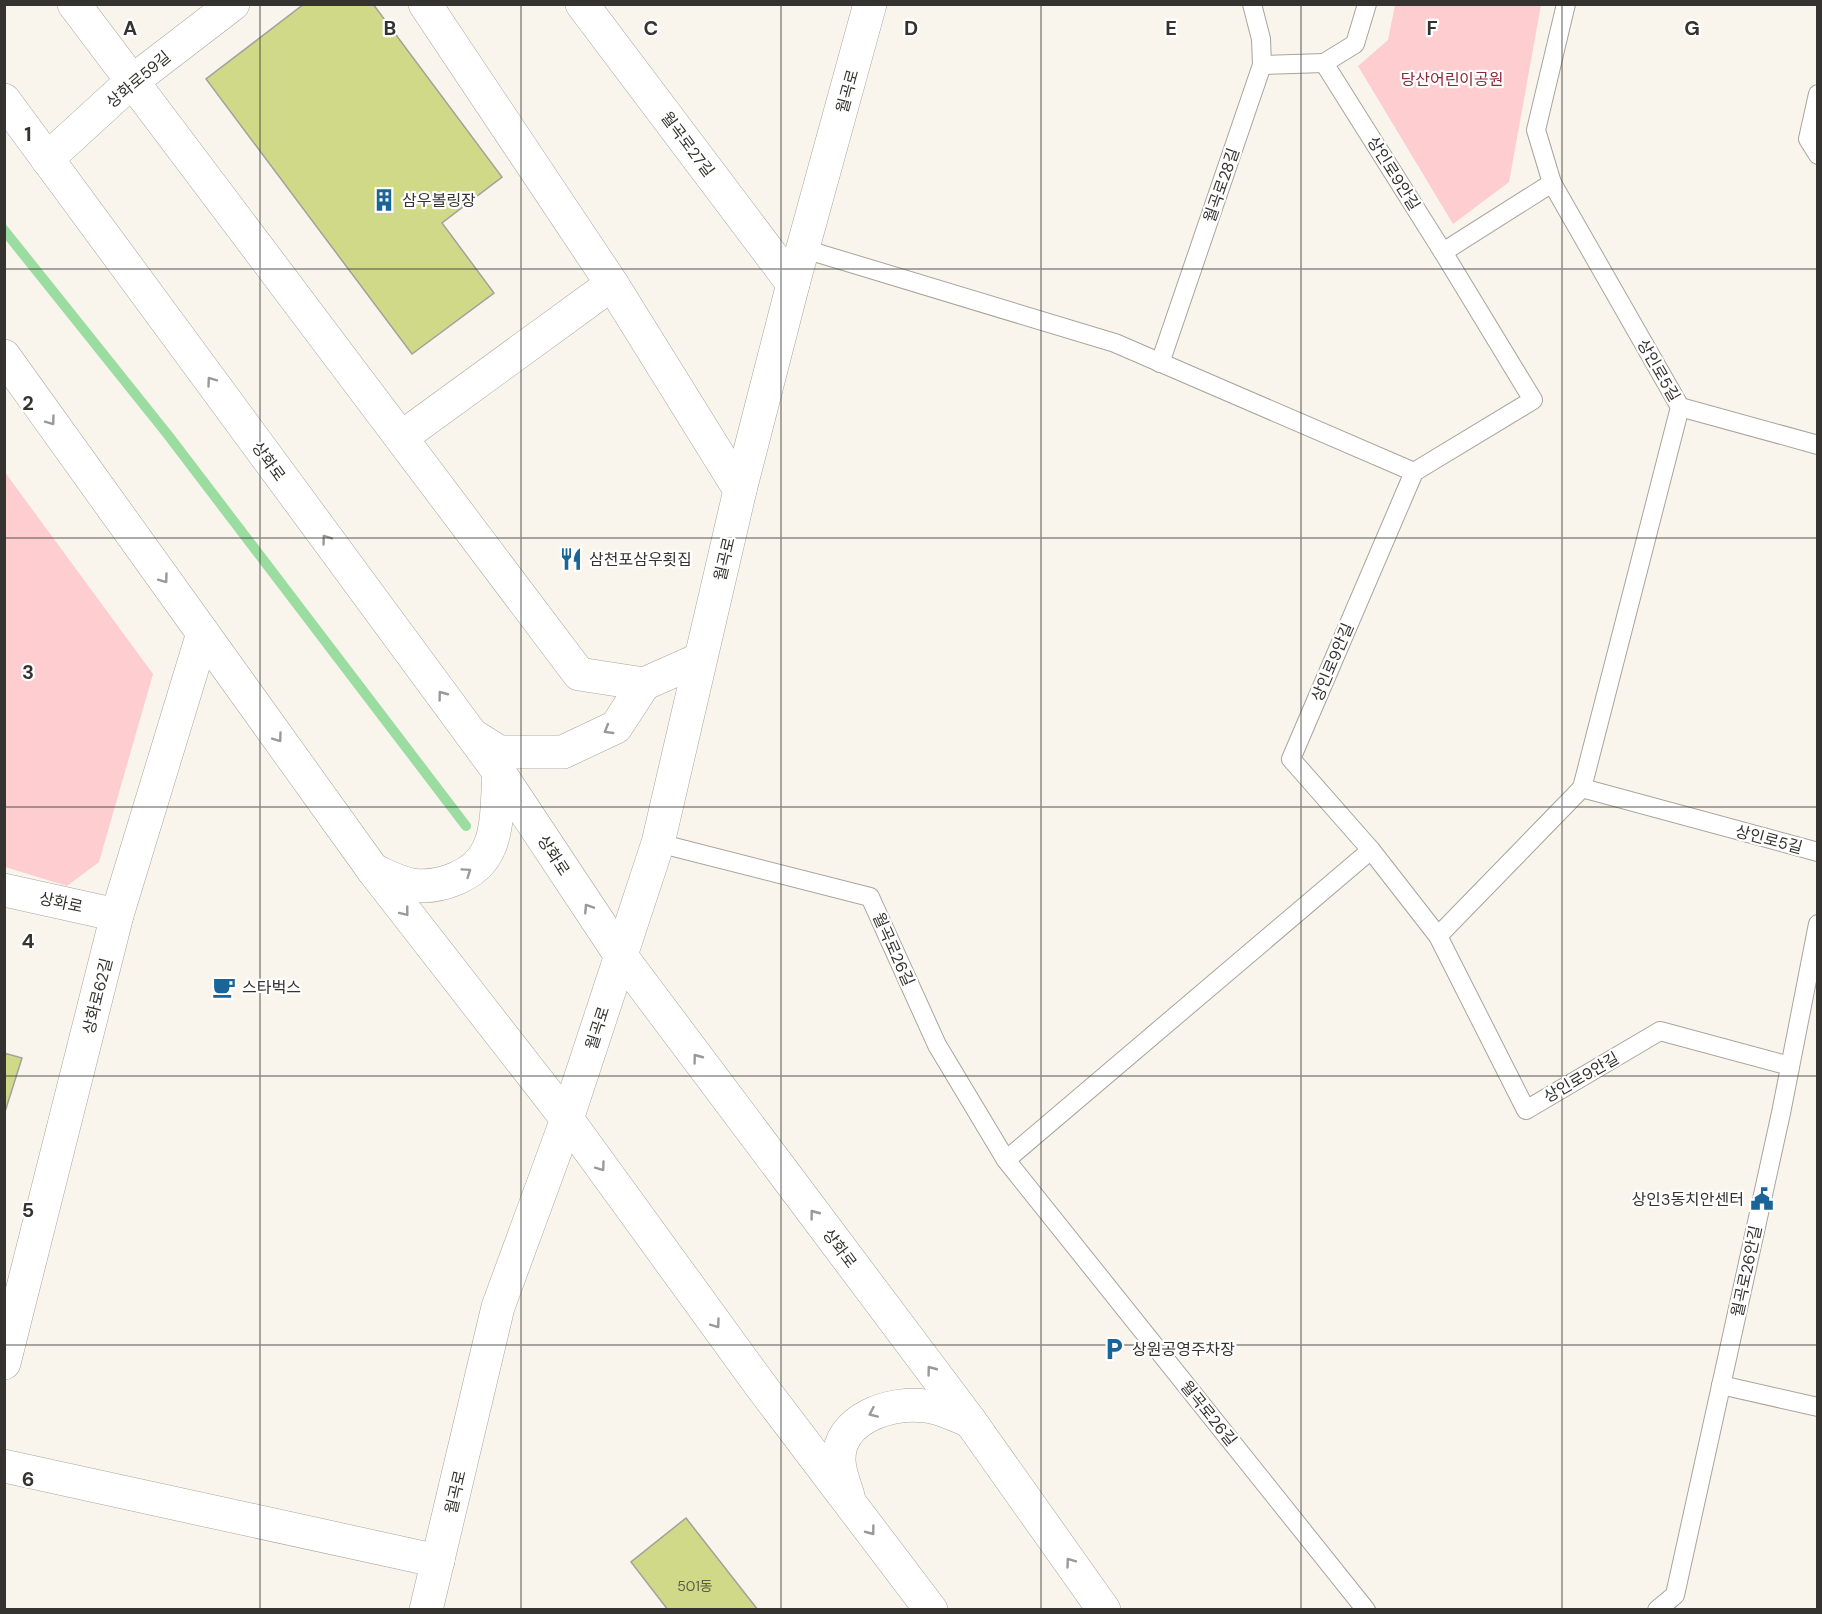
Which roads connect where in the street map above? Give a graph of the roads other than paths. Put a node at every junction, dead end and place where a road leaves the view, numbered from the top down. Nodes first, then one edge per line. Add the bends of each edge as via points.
1 (74, 4) edge
2 (233, 4) edge
3 (425, 4) edge
4 (582, 4) edge
5 (870, 4) edge
6 (1252, 4) edge
7 (1367, 4) edge
8 (1566, 4) edge
9 (1324, 63) junction
10 (1262, 65) junction
11 (130, 83) junction
12 (1818, 94) edge
13 (4, 100) edge
14 (1818, 155) edge
15 (47, 159) junction
16 (1552, 183) junction
17 (804, 249) junction
18 (1443, 252) junction
19 (612, 284) junction
20 (793, 284) junction
21 (4, 356) edge
22 (1160, 363) junction
23 (1680, 406) junction
24 (402, 437) junction
25 (1818, 444) edge
26 (1414, 472) junction
27 (740, 490) junction
28 (202, 633) junction
29 (698, 660) junction
30 (644, 684) junction
31 (471, 735) junction
32 (499, 772) junction
33 (1582, 788) junction
34 (658, 843) junction
35 (1371, 850) junction
36 (1818, 852) edge
37 (373, 870) junction
38 (4, 890) edge
39 (117, 915) junction
40 (1818, 924) edge
41 (1438, 936) junction
42 (621, 956) junction
43 (1790, 1066) junction
44 (567, 1119) junction
45 (1006, 1160) junction
46 (4, 1363) edge
47 (1721, 1385) junction
48 (1818, 1407) edge
49 (970, 1421) junction
50 (4, 1466) edge
51 (850, 1502) junction
52 (438, 1561) junction
53 (426, 1610) edge
54 (931, 1610) edge
55 (1104, 1610) edge
56 (1366, 1610) edge
57 (1657, 1610) edge

1 - 11 main road
2 - 11 main road, 상화로59길
3 - 19 main road
4 - 20 main road, 월곡로27길
5 - 17 main road, 월곡로
6 - 10 lane, 월곡로28길 via 1261,39
7 - 9 lane via 1354,44
8 - 16 lane, 상인로5길 via 1536,130
9 - 10 lane
9 - 18 lane, 상인로9안길
10 - 22 lane, 월곡로28길
11 - 15 main road, 상화로59길
11 - 24 main road
12 - 14 lane via 1808,139
13 - 15 main road, 상화로
31 -> 15 main road, 상화로
16 - 18 lane
16 - 23 lane, 상인로5길
17 - 20 main road, 월곡로
17 - 22 lane via 1115,343
18 - 26 lane, 상인로9안길 via 1533,400
19 - 24 main road
19 - 27 main road
20 - 27 main road, 월곡로
21 -> 28 main road
22 - 26 lane
23 - 25 lane
23 - 33 lane, 상인로5길
24 - 30 main road via 579,674
26 - 35 lane, 상인로9안길 via 1291,759
27 - 29 main road, 월곡로
28 -> 37 main road
28 - 39 main road, 상화로62길
29 - 30 main road
29 - 34 main road, 월곡로
30 -> 31 main road via 616,727 563,752 499,752
31 - 32 main road, 상화로
37 -> 32 main road via 412,885 454,881 480,863 493,830
42 -> 32 main road, 상화로
33 - 36 lane, 상인로5길
33 - 41 lane, 상인로5길
34 - 42 main road, 월곡로
34 - 45 lane, 월곡로26길 via 870,897 937,1045
35 - 41 lane, 상인로9안길
35 - 45 lane
37 -> 44 main road
38 - 39 main road, 상화로
39 - 46 main road, 상화로62길
40 - 43 lane, 월곡로26안길
41 - 43 lane, 상인로9안길 via 1526,1110 1660,1031
42 - 44 main road, 월곡로
49 -> 42 main road, 상화로
43 - 47 lane, 월곡로26안길
44 -> 51 main road
44 - 52 main road, 월곡로 via 498,1308
45 - 56 lane, 월곡로26길
47 - 48 lane
47 - 57 lane, 월곡로26안길 via 1675,1595
49 -> 51 main road via 927,1406 886,1408 865,1417 844,1439 839,1460
55 -> 49 main road, 상화로
50 - 52 main road
51 -> 54 main road
52 - 53 main road, 월곡로

